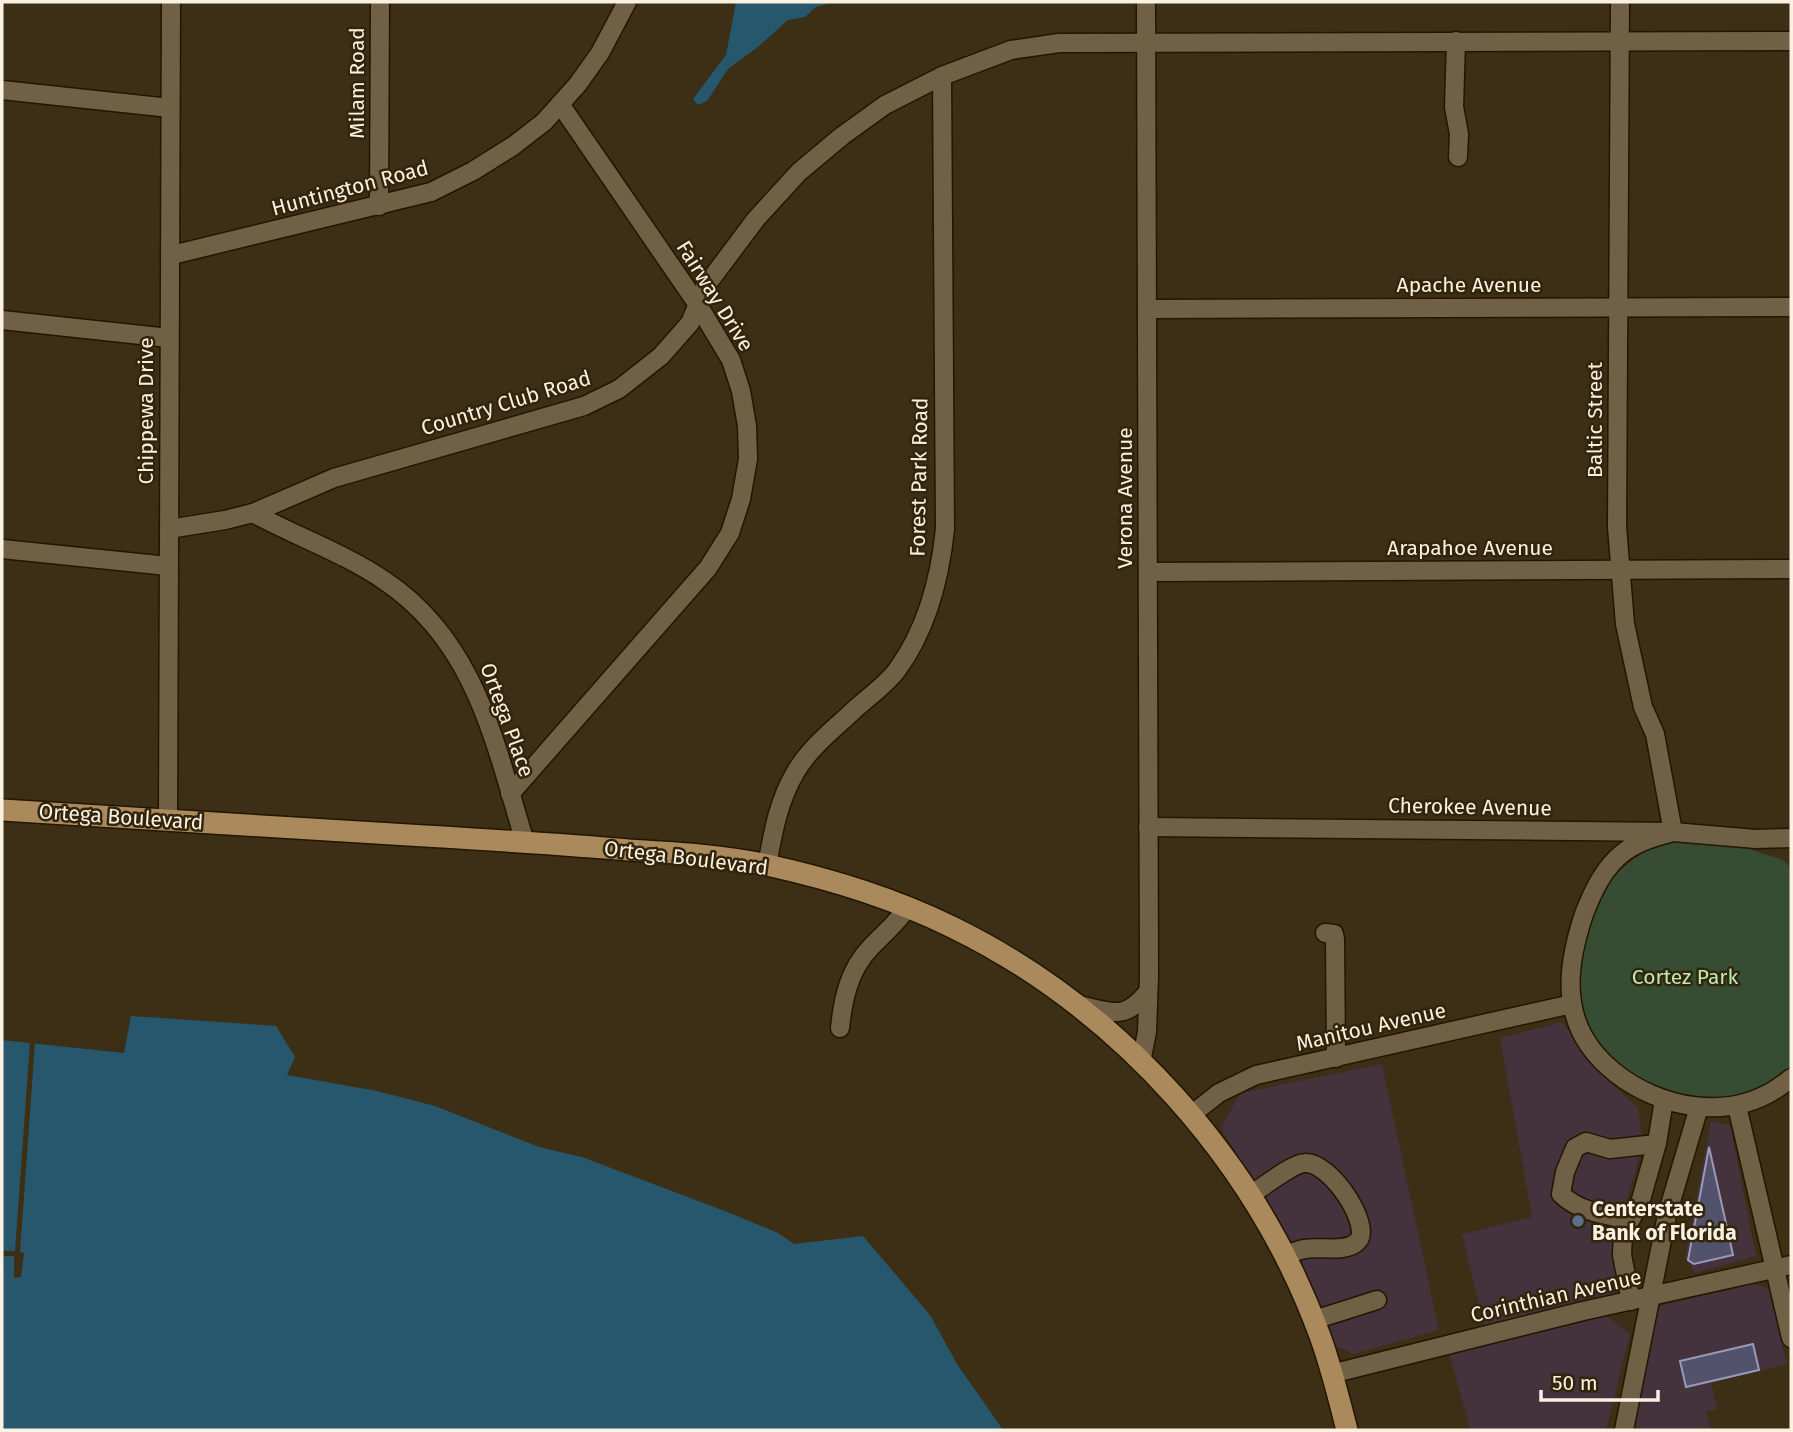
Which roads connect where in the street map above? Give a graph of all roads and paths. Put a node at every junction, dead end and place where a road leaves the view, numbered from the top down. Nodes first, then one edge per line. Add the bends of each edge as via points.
1 (171, 2) edge
2 (380, 2) edge
3 (627, 2) edge
4 (1146, 2) edge
5 (1620, 2) edge
6 (1456, 41) junction
7 (1619, 41) junction
8 (1791, 41) edge
9 (1146, 42) junction
10 (942, 76) junction
11 (2, 90) edge
12 (560, 104) junction
13 (170, 108) junction
14 (1458, 157) dead end
15 (379, 206) junction
16 (172, 255) junction
17 (698, 305) junction
18 (1618, 307) junction
19 (1791, 307) edge
20 (1147, 309) junction
21 (2, 320) edge
22 (169, 338) junction
23 (253, 513) junction
24 (169, 529) junction
25 (2, 549) edge
26 (168, 566) junction
27 (1791, 569) edge
28 (1619, 570) junction
29 (1148, 572) junction
30 (510, 794) junction
31 (2, 810) edge
32 (168, 820) junction
33 (1148, 827) junction
34 (1673, 832) junction
35 (525, 842) junction
36 (1790, 847) edge
37 (767, 865) junction
38 (907, 908) junction
39 (1325, 933) dead end
40 (1147, 993) junction
41 (1076, 1004) junction
42 (1572, 1004) junction
43 (840, 1028) dead end
44 (1336, 1058) junction
45 (1141, 1062) junction
46 (1791, 1078) edge
47 (1664, 1100) junction
48 (1738, 1106) junction
49 (1699, 1107) junction
50 (1191, 1115) junction
51 (1656, 1147) junction
52 (1683, 1160) junction
53 (1250, 1195) junction
54 (1630, 1220) junction
55 (1285, 1256) junction
56 (1784, 1267) edge
57 (1651, 1297) junction
58 (1377, 1300) dead end
59 (1631, 1301) junction
60 (1314, 1320) junction
61 (1791, 1338) edge
62 (1331, 1374) junction
63 (1347, 1430) edge
64 (1624, 1430) edge

1 - 13 street, Chippewa Drive
2 - 15 street, Milam Road
3 - 12 street, Huntington Road via 600,52
4 - 9 street, Verona Avenue
5 - 7 street, Baltic Street
6 - 7 street, Country Club Road
6 - 9 street, Country Club Road
6 - 14 street
7 - 8 street, Country Club Road
7 - 18 street, Baltic Street
9 - 10 street, Country Club Road via 1059,43 1011,50
9 - 20 street, Verona Avenue
10 - 17 street, Country Club Road via 885,105 799,172 756,219 705,287
10 - 37 street, Forest Park Road via 941,564 917,635 896,671 813,748 795,772 779,807
11 - 13 street
12 - 15 street, Huntington Road via 544,122 474,171 431,192
12 - 17 street, Fairway Drive
13 - 16 street, Chippewa Drive
15 - 16 street, Huntington Road
16 - 22 street, Chippewa Drive
17 - 23 street, Country Club Road via 690,323 651,365 619,389 584,406 334,478
17 - 30 street, Fairway Drive via 731,360 747,426 748,459 730,533 708,568
18 - 19 street, Apache Avenue
18 - 20 street, Apache Avenue
18 - 28 street, Baltic Street
20 - 29 street, Verona Avenue
21 - 22 street
22 - 24 street, Chippewa Drive
23 - 24 street, Country Club Road
23 - 30 street, Ortega Place via 387,582 440,632 479,696
24 - 26 street, Chippewa Drive
25 - 26 street
26 - 32 street, Chippewa Drive
27 - 28 street, Arapahoe Avenue
28 - 29 street, Arapahoe Avenue
28 - 34 street, Baltic Street via 1633,666 1655,734
29 - 33 street, Verona Avenue
30 - 35 street, Ortega Place
31 - 32 main road, Ortega Boulevard
32 - 35 main road, Ortega Boulevard
33 - 34 street, Cherokee Avenue
33 - 40 street, Verona Avenue
34 - 36 street, Cherokee Avenue via 1756,839
34 - 42 street via 1645,839 1622,853 1603,874 1579,929 1571,970
35 - 37 main road, Ortega Boulevard
37 - 38 main road, Ortega Boulevard via 865,891
38 - 41 main road, Ortega Boulevard via 995,950
38 - 43 street via 851,975
39 - 44 street via 1334,934 1335,939
40 - 41 street via 1136,1007 1120,1013
40 - 45 street, Verona Avenue
41 - 45 main road, Ortega Boulevard
42 - 44 street, Manitou Avenue
42 - 47 street via 1581,1031 1601,1060 1630,1084
44 - 50 street, Manitou Avenue via 1256,1075 1219,1093
45 - 50 main road, Ortega Boulevard
46 - 48 street via 1759,1100
47 - 49 street
47 - 51 street
48 - 49 street
48 - 56 street
49 - 52 street
50 - 53 main road, Ortega Boulevard
51 - 52 street
51 - 54 street via 1640,1203
51 - 54 street via 1610,1149 1586,1142 1575,1148 1565,1172 1561,1194 1570,1204
52 - 57 street
53 - 55 main road, Ortega Boulevard
53 - 55 street via 1302,1162 1315,1163 1337,1182 1362,1226 1362,1236 1347,1248 1303,1249
54 - 59 street via 1623,1233 1622,1255
55 - 60 main road, Ortega Boulevard
56 - 57 street, Corinthian Avenue
56 - 61 street
57 - 59 street, Corinthian Avenue
57 - 64 street
58 - 60 street
59 - 62 street, Corinthian Avenue
60 - 62 main road, Ortega Boulevard
62 - 63 main road, Ortega Boulevard

